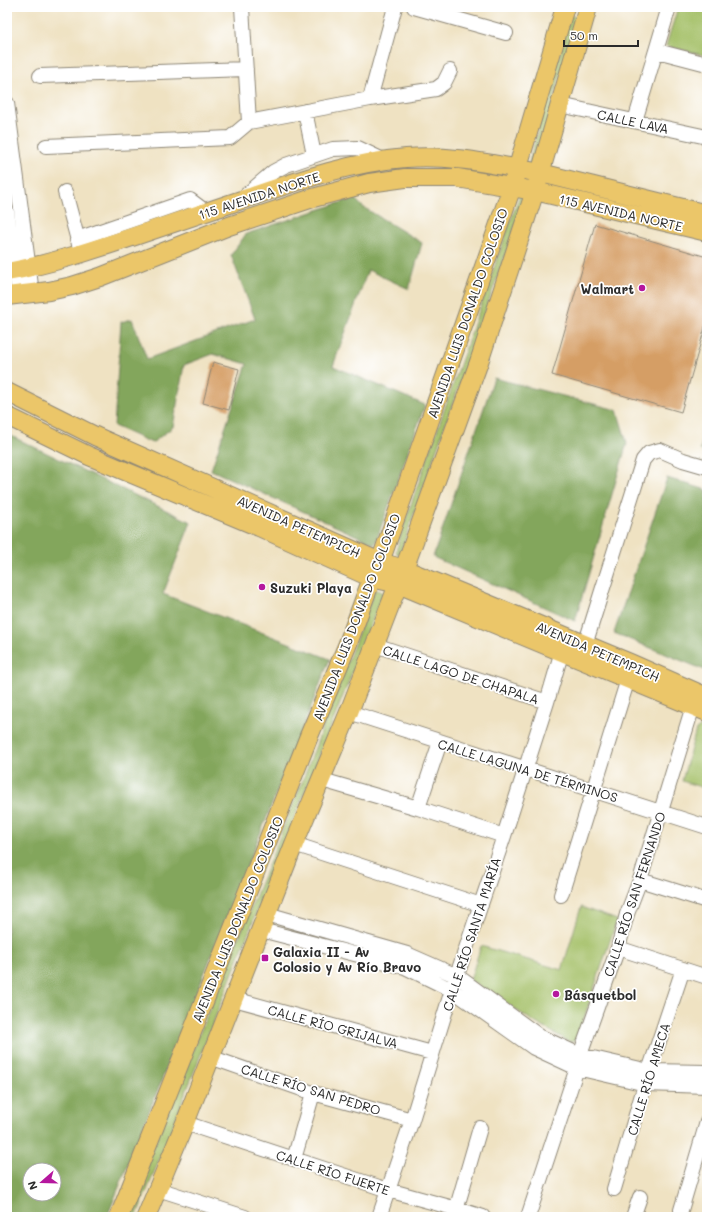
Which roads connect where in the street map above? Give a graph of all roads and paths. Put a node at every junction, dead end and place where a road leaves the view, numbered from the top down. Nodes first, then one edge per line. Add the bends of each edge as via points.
1 (242, 7) edge
2 (395, 7) edge
3 (414, 7) edge
4 (565, 7) edge
5 (588, 7) edge
6 (669, 7) edge
7 (506, 33) dead end
8 (657, 50) junction
9 (707, 64) edge
10 (246, 69) junction
11 (450, 71) dead end
12 (40, 76) dead end
13 (370, 99) junction
14 (7, 103) edge
15 (560, 105) junction
16 (305, 111) junction
17 (635, 121) junction
18 (249, 122) junction
19 (9, 135) edge
20 (707, 137) edge
21 (46, 146) dead end
22 (314, 155) junction
23 (382, 160) junction
24 (517, 169) junction
25 (541, 173) junction
26 (512, 187) junction
27 (535, 191) junction
28 (65, 192) dead end
29 (240, 200) junction
30 (7, 212) edge
31 (206, 212) junction
32 (707, 214) edge
33 (707, 232) edge
34 (137, 235) junction
35 (80, 246) junction
36 (144, 259) junction
37 (17, 270) edge
38 (19, 295) edge
39 (7, 392) edge
40 (7, 416) edge
41 (707, 466) edge
42 (376, 570) junction
43 (401, 576) junction
44 (375, 645) junction
45 (585, 645) junction
46 (562, 651) junction
47 (628, 679) junction
48 (547, 702) junction
49 (702, 705) edge
50 (349, 712) junction
51 (440, 742) junction
52 (525, 769) junction
53 (322, 780) junction
54 (593, 790) junction
55 (418, 808) junction
56 (660, 812) junction
57 (707, 827) edge
58 (504, 836) junction
59 (294, 844) junction
60 (640, 880) junction
61 (561, 894) dead end
62 (707, 902) edge
63 (481, 905) junction
64 (264, 922) junction
65 (618, 948) junction
66 (683, 969) junction
67 (457, 976) junction
68 (707, 977) edge
69 (452, 990) junction
70 (234, 999) junction
71 (432, 1053) junction
72 (210, 1057) junction
73 (578, 1062) junction
74 (707, 1072) edge
75 (648, 1078) junction
76 (707, 1086) edge
77 (313, 1093) junction
78 (412, 1120) junction
79 (707, 1122) edge
80 (185, 1123) junction
81 (480, 1128) dead end
82 (294, 1159) junction
83 (158, 1189) junction
84 (614, 1189) dead end
85 (388, 1190) junction
86 (640, 1197) dead end
87 (681, 1210) dead end
88 (456, 1213) edge
89 (119, 1217) edge
90 (146, 1217) edge
91 (244, 1217) edge
92 (379, 1217) edge
93 (483, 1217) edge
94 (528, 1217) edge
95 (633, 1217) edge

1 - 10 street
2 - 13 street
3 - 7 street
4 - 24 main road, AVENIDA LUIS DONALDO COLOSIO
5 - 15 main road, AVENIDA LUIS DONALDO COLOSIO
6 - 8 street
8 - 9 street
8 - 17 street
10 - 12 street
10 - 18 street
11 - 13 street via 444,82 436,89
13 - 16 street
14 - 19 street
15 - 17 street, CALLE LAVA
15 - 25 main road, AVENIDA LUIS DONALDO COLOSIO
16 - 18 street
16 - 22 street
17 - 20 street, CALLE LAVA
18 - 21 street via 230,138
19 - 37 street
22 - 23 street via 333,149 358,148
22 - 29 street via 274,172
23 - 24 main road, 115 AVENIDA NORTE via 464,159
23 - 29 main road, 115 AVENIDA NORTE via 344,168
24 - 25 main road, 115 AVENIDA NORTE
24 - 26 main road, AVENIDA LUIS DONALDO COLOSIO
25 - 27 main road, AVENIDA LUIS DONALDO COLOSIO
25 - 32 main road, 115 AVENIDA NORTE
26 - 27 main road, 115 AVENIDA NORTE
26 - 36 main road, 115 AVENIDA NORTE via 457,178 406,178 369,183 313,198
26 - 42 main road, AVENIDA LUIS DONALDO COLOSIO
27 - 33 main road, 115 AVENIDA NORTE
27 - 43 main road, AVENIDA LUIS DONALDO COLOSIO via 479,362
28 - 35 street
29 - 31 main road, 115 AVENIDA NORTE
30 - 37 street
31 - 34 main road, 115 AVENIDA NORTE
31 - 35 street via 190,200
34 - 35 main road, 115 AVENIDA NORTE
34 - 36 main road
35 - 37 main road, 115 AVENIDA NORTE
36 - 38 main road, 115 AVENIDA NORTE via 72,286
37 - 38 street
39 - 42 main road, AVENIDA PETEMPICH
40 - 42 main road, AVENIDA PETEMPICH via 90,456 260,527
41 - 45 street via 683,460 660,450 649,453 643,460
42 - 43 main road, AVENIDA PETEMPICH
42 - 89 main road, AVENIDA LUIS DONALDO COLOSIO
43 - 44 main road, AVENIDA LUIS DONALDO COLOSIO
43 - 45 main road, AVENIDA PETEMPICH
43 - 46 main road, AVENIDA PETEMPICH
44 - 48 street, CALLE LAGO DE CHAPALA
44 - 50 main road, AVENIDA LUIS DONALDO COLOSIO
45 - 49 main road, AVENIDA PETEMPICH
46 - 47 main road, AVENIDA PETEMPICH
46 - 48 street, CALLE RÍO SANTA MARÍA
47 - 49 main road, AVENIDA PETEMPICH
47 - 54 street
48 - 52 street, CALLE RÍO SANTA MARÍA
49 - 56 street, CALLE RÍO SAN FERNANDO
50 - 51 street, CALLE LAGUNA DE TÉRMINOS
50 - 53 main road, AVENIDA LUIS DONALDO COLOSIO
51 - 52 street, CALLE LAGUNA DE TÉRMINOS
51 - 55 street
52 - 54 street, CALLE LAGUNA DE TÉRMINOS
52 - 58 street, CALLE RÍO SANTA MARÍA
53 - 55 street
53 - 59 main road, AVENIDA LUIS DONALDO COLOSIO
54 - 56 street, CALLE LAGUNA DE TÉRMINOS
54 - 61 street
55 - 58 street
56 - 57 street, CALLE LAGUNA DE TÉRMINOS
56 - 60 street, CALLE RÍO SAN FERNANDO
58 - 63 street, CALLE RÍO SANTA MARÍA
59 - 63 street
59 - 64 main road, AVENIDA LUIS DONALDO COLOSIO
60 - 62 street
60 - 65 street, CALLE RÍO SAN FERNANDO
63 - 67 street, CALLE RÍO SANTA MARÍA
64 - 67 street via 407,954
64 - 69 street via 405,967
64 - 70 main road, AVENIDA LUIS DONALDO COLOSIO
65 - 66 street
65 - 73 street, CALLE RÍO SAN FERNANDO
66 - 68 street
66 - 75 street, CALLE RÍO AMECA
67 - 69 street, CALLE RÍO SANTA MARÍA
67 - 73 street
69 - 71 street, CALLE RÍO SANTA MARÍA
69 - 73 street via 534,1048
70 - 71 street, CALLE RÍO GRIJALVA
70 - 72 main road, AVENIDA LUIS DONALDO COLOSIO
71 - 78 street, CALLE RÍO SANTA MARÍA
72 - 77 street, CALLE RÍO SAN PEDRO
72 - 80 main road, AVENIDA LUIS DONALDO COLOSIO
73 - 75 street
73 - 94 street, CALLE RÍO SAN FERNANDO
74 - 75 street
75 - 76 street
75 - 84 street, CALLE RÍO AMECA
77 - 78 street, CALLE RÍO SAN PEDRO
77 - 82 street
78 - 85 street, CALLE RÍO SANTA MARÍA
79 - 87 street
80 - 82 street, CALLE RÍO FUERTE
80 - 83 main road, AVENIDA LUIS DONALDO COLOSIO
81 - 88 street
82 - 85 street, CALLE RÍO FUERTE
83 - 90 main road, AVENIDA LUIS DONALDO COLOSIO
83 - 91 street
85 - 88 street, CALLE RÍO FUERTE
85 - 92 street, CALLE RÍO SANTA MARÍA
86 - 95 street
88 - 93 street, CALLE RÍO FUERTE

